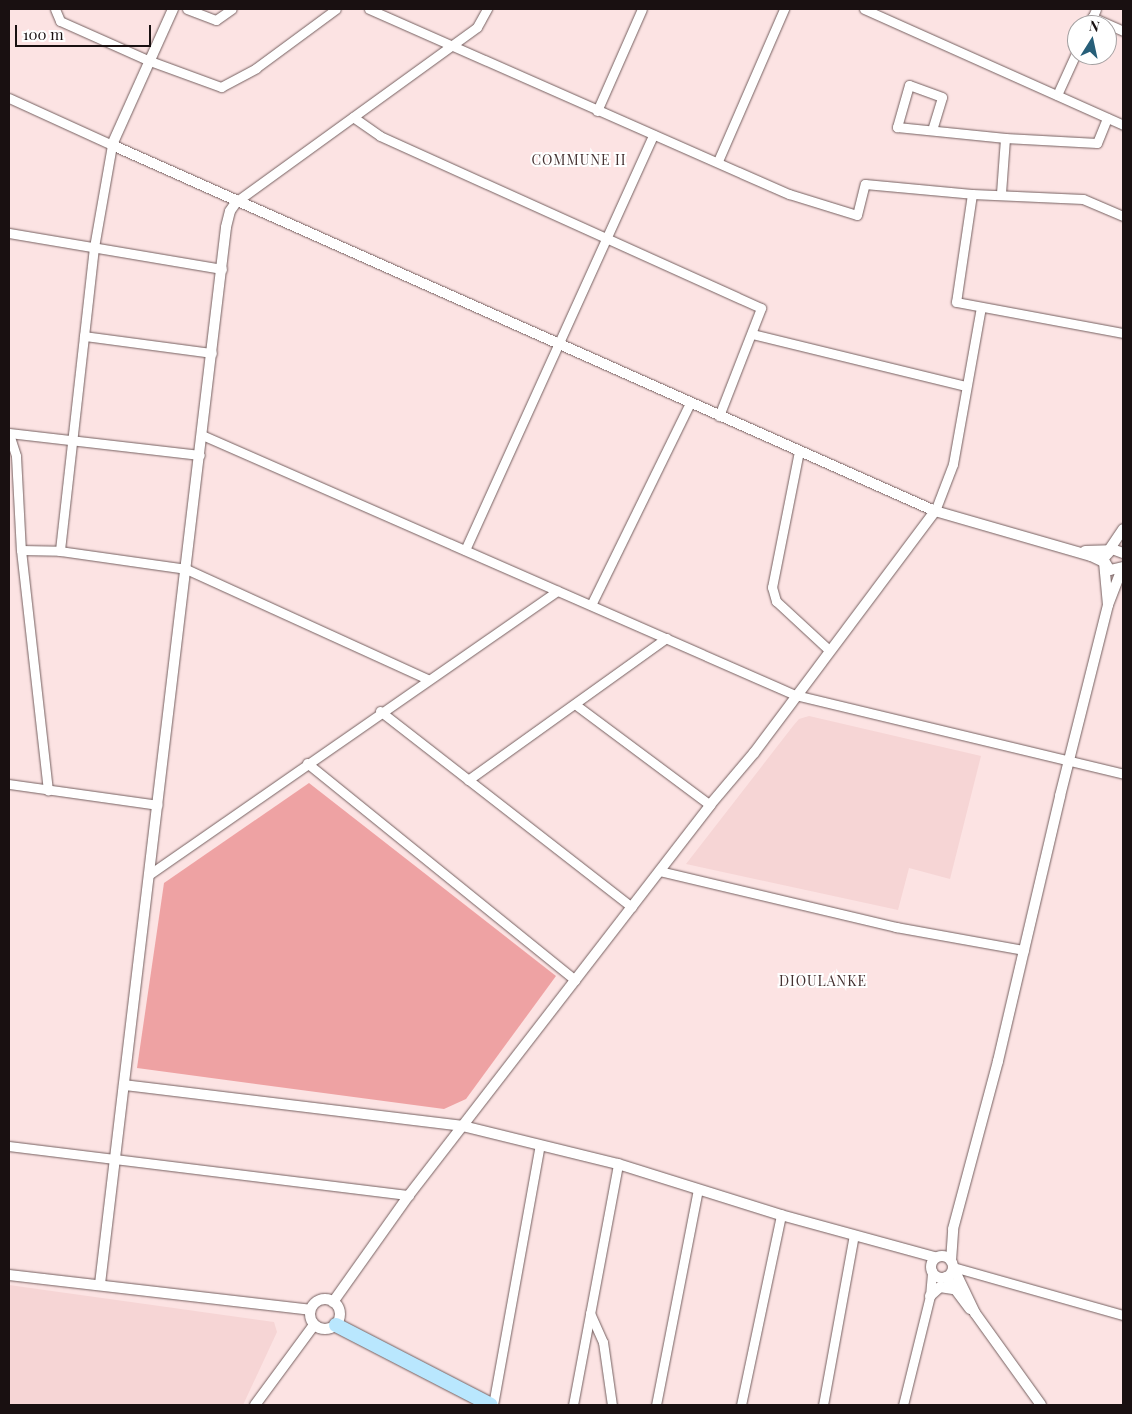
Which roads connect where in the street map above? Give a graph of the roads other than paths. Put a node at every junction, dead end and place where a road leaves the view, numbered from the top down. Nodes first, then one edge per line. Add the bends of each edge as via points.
1 (55, 9) edge
2 (173, 9) edge
3 (187, 9) edge
4 (232, 9) edge
5 (336, 9) edge
6 (369, 9) edge
7 (488, 9) edge
8 (642, 9) edge
9 (784, 9) edge
10 (864, 9) edge
11 (450, 47) junction
12 (150, 61) junction
13 (1071, 65) edge
14 (1057, 95) junction
15 (9, 98) edge
16 (597, 111) junction
17 (353, 117) junction
18 (1107, 118) junction
19 (1123, 125) edge
20 (932, 130) junction
21 (653, 135) junction
22 (1005, 138) junction
23 (112, 145) junction
24 (718, 161) junction
25 (1001, 193) junction
26 (972, 194) junction
27 (237, 201) junction
28 (1123, 216) edge
29 (9, 232) edge
30 (606, 239) junction
31 (94, 247) junction
32 (222, 269) junction
33 (981, 307) junction
34 (1123, 333) edge
35 (752, 334) junction
36 (84, 336) junction
37 (558, 344) junction
38 (212, 353) junction
39 (965, 386) junction
40 (690, 403) junction
41 (719, 416) junction
42 (9, 434) edge
43 (202, 435) junction
44 (72, 440) junction
45 (799, 451) junction
46 (200, 455) junction
47 (13, 457) edge
48 (935, 511) junction
49 (1123, 530) edge
50 (21, 550) junction
51 (465, 550) junction
52 (1109, 550) junction
53 (60, 551) junction
54 (1078, 551) junction
55 (1123, 553) edge
56 (1104, 562) junction
57 (1123, 567) edge
58 (186, 569) junction
59 (557, 591) junction
60 (1108, 605) junction
61 (591, 606) junction
62 (666, 638) junction
63 (829, 650) junction
64 (427, 679) junction
65 (795, 694) junction
66 (576, 705) junction
67 (380, 711) junction
68 (1069, 761) junction
69 (307, 763) junction
70 (1123, 774) edge
71 (468, 780) junction
72 (9, 784) edge
73 (48, 790) junction
74 (158, 805) junction
75 (710, 805) junction
76 (659, 871) junction
77 (150, 874) junction
78 (632, 907) junction
79 (1024, 950) junction
80 (576, 980) junction
81 (124, 1085) junction
82 (462, 1126) junction
83 (540, 1145) junction
84 (9, 1146) edge
85 (115, 1157) junction
86 (618, 1164) junction
87 (698, 1189) junction
88 (409, 1195) junction
89 (781, 1215) junction
90 (953, 1229) junction
91 (854, 1235) junction
92 (934, 1263) junction
93 (952, 1264) junction
94 (9, 1275) edge
95 (946, 1277) junction
96 (100, 1284) junction
97 (952, 1289) junction
98 (930, 1296) junction
99 (333, 1302) junction
100 (310, 1310) junction
101 (590, 1312) junction
102 (975, 1313) junction
103 (1123, 1315) edge
104 (314, 1325) junction
105 (336, 1325) junction
106 (255, 1405) edge
107 (492, 1405) edge
108 (573, 1405) edge
109 (612, 1405) edge
110 (656, 1405) edge
111 (740, 1405) edge
112 (823, 1405) edge
113 (903, 1405) edge
114 (1041, 1405) edge

1 - 12 street via 60,21
2 - 12 street
3 - 4 street via 216,20
5 - 12 street via 256,68 221,87
6 - 11 street
7 - 11 street via 477,27
8 - 16 street
9 - 24 street
10 - 14 street
11 - 16 street
11 - 17 street
12 - 23 street
13 - 14 street
14 - 18 street
15 - 23 street
16 - 21 street
17 - 27 street
17 - 30 street via 380,136
18 - 19 street
18 - 22 street via 1097,143
20 - 20 street via 942,96 909,86 897,127
20 - 22 street
21 - 24 street
21 - 30 street
22 - 25 street
23 - 27 street
23 - 31 street
24 - 26 street via 789,194 857,215 865,184
25 - 26 street
25 - 28 street via 1083,199
26 - 33 street via 956,302
27 - 32 street via 230,211 226,227
27 - 37 street
29 - 31 street
30 - 35 street via 761,308
30 - 37 street
31 - 32 street
31 - 36 street
32 - 38 street
33 - 34 street
33 - 39 street
35 - 39 street
35 - 41 street
36 - 38 street
36 - 44 street
37 - 40 street
37 - 51 street
38 - 43 street
39 - 48 street via 953,464
40 - 41 street
40 - 61 street
41 - 45 street
42 - 44 street
42 - 47 street
43 - 46 street
43 - 51 street
44 - 46 street
44 - 53 street
45 - 48 street
45 - 63 street via 772,587 776,601
46 - 58 street
47 - 50 street
48 - 54 street
48 - 63 street
49 - 52 street
50 - 53 street
50 - 73 street
51 - 59 street
52 - 54 street
52 - 55 street via 1116,548
52 - 56 street
53 - 58 street
54 - 56 street
56 - 57 street via 1113,571
56 - 60 street
57 - 60 street
58 - 64 street
58 - 74 street
59 - 61 street
59 - 64 street
60 - 68 street
61 - 62 street
62 - 65 street
62 - 66 street
63 - 65 street
64 - 67 street
65 - 68 street
65 - 75 street via 754,753
66 - 71 street
66 - 75 street
67 - 69 street
67 - 71 street
68 - 70 street
68 - 79 street
69 - 77 street
69 - 80 street
71 - 78 street
72 - 73 street
73 - 74 street
74 - 77 street
75 - 76 street
76 - 78 street
76 - 79 street via 896,927
77 - 81 street
78 - 80 street
79 - 90 street
80 - 82 street
81 - 82 street
81 - 85 street
82 - 83 street
82 - 88 street
83 - 86 street
83 - 107 street
84 - 85 street
85 - 88 street
85 - 96 street
86 - 87 street
86 - 101 street
87 - 89 street
87 - 110 street
88 - 99 street
89 - 91 street
89 - 111 street
90 - 92 street
90 - 93 street
91 - 92 street via 913,1252
91 - 112 street
92 - 93 street
92 - 95 street via 936,1276
92 - 98 street
93 - 95 street
93 - 102 street
93 - 103 street
94 - 96 street
95 - 97 street
95 - 98 street
96 - 100 street
97 - 98 street via 940,1287
97 - 102 street
98 - 113 street
99 - 100 street via 320,1300
99 - 105 street via 340,1315
100 - 104 street
101 - 108 street
101 - 109 street via 602,1342
102 - 114 street
104 - 105 street via 327,1329
104 - 106 street
105 - 107 main road

